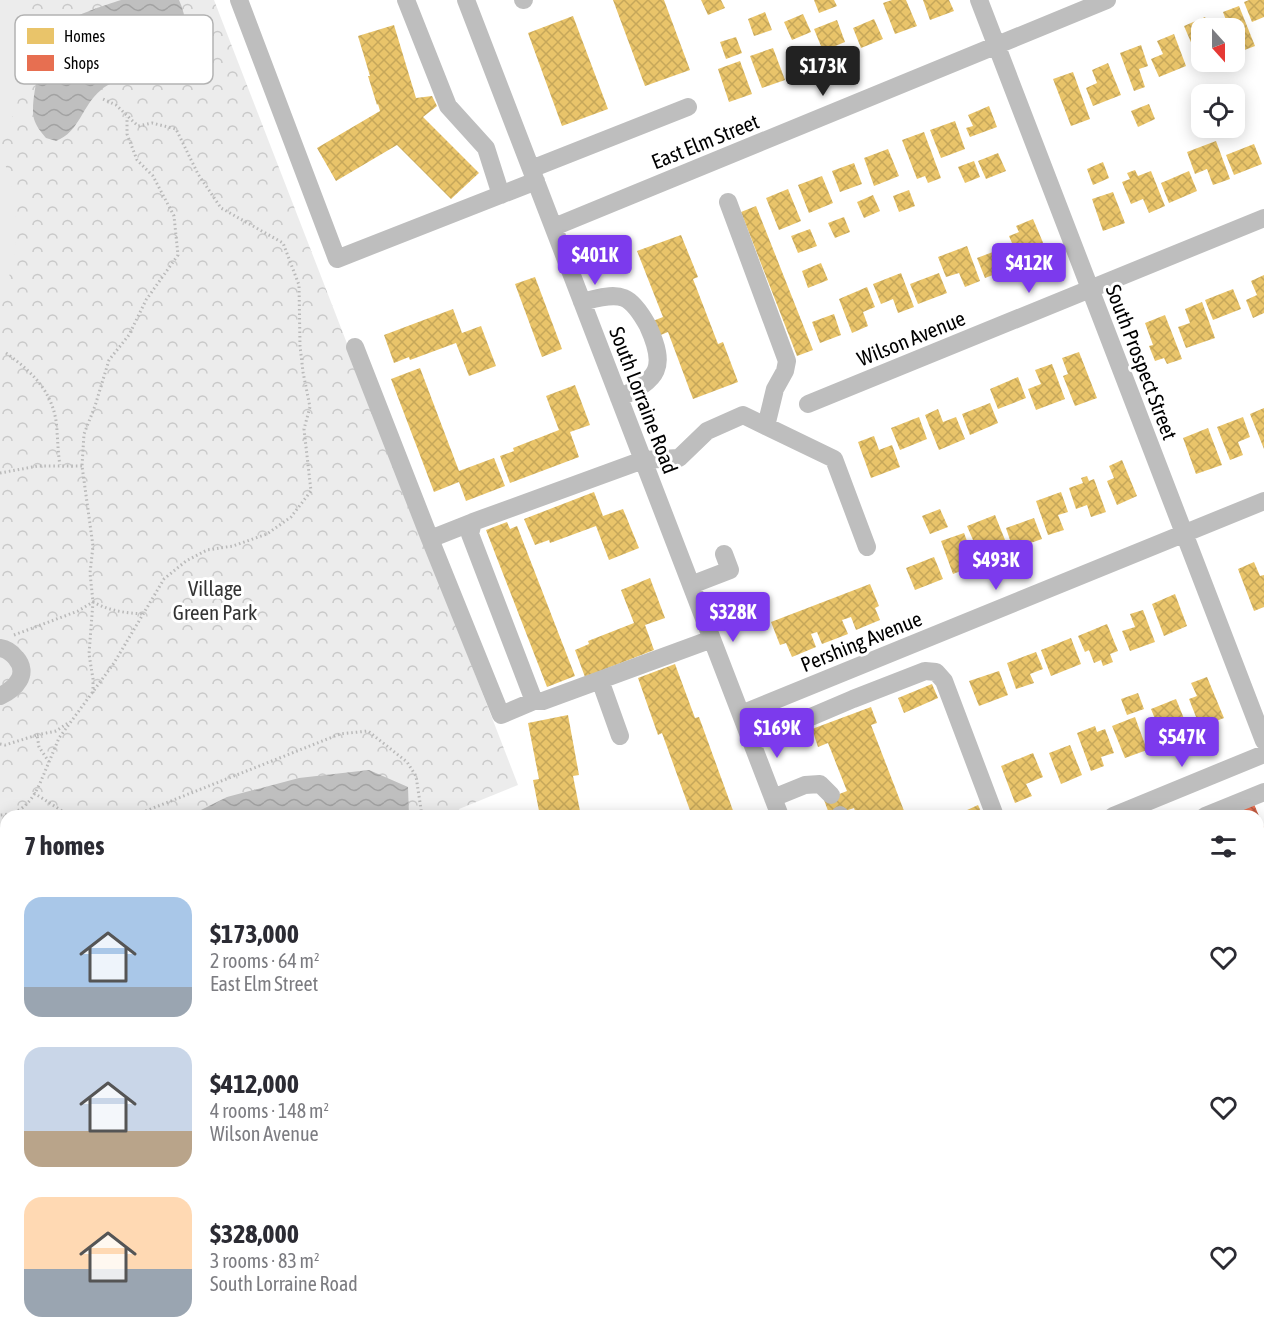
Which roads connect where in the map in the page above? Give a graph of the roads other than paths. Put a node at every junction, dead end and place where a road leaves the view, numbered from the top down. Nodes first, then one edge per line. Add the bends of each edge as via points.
1 (239, 0) edge
2 (406, 0) edge
3 (466, 0) edge
4 (979, 0) edge
5 (1107, 0) edge
6 (996, 45) junction
7 (688, 107) dead end
8 (534, 175) junction
9 (501, 195) junction
10 (728, 202) dead end
11 (1264, 218) edge
12 (554, 227) junction
13 (1090, 289) junction
14 (582, 302) junction
15 (355, 346) dead end
16 (619, 398) junction
17 (808, 404) dead end
18 (766, 426) junction
19 (643, 460) junction
20 (1264, 501) edge
21 (473, 522) junction
22 (1184, 533) junction
23 (430, 539) junction
24 (867, 547) dead end
25 (724, 554) dead end
26 (691, 585) junction
27 (712, 639) junction
28 (3, 649) edge
29 (600, 680) junction
30 (0, 696) edge
31 (534, 701) junction
32 (741, 714) junction
33 (620, 736) dead end
34 (1264, 741) edge
35 (752, 742) junction
36 (1264, 754) edge
37 (1264, 792) edge
38 (831, 795) dead end
39 (773, 798) junction
40 (778, 810) edge
41 (993, 810) edge
42 (1128, 810) edge
43 (1219, 810) edge

1 - 9 street via 337,259
2 - 9 street via 448,106 486,148
3 - 8 street, South Lorraine Road
4 - 6 street, South Prospect Street
5 - 6 street, East Elm Street
6 - 12 street, East Elm Street
6 - 13 street, South Prospect Street
7 - 8 street
8 - 9 street
8 - 12 street, South Lorraine Road
10 - 18 street via 787,361
11 - 13 street, Wilson Avenue
12 - 14 street, South Lorraine Road
13 - 17 street, Wilson Avenue
13 - 22 street, South Prospect Street
14 - 16 street, South Lorraine Road
14 - 16 street via 624,298 645,320 656,345 659,364 651,378
15 - 23 street
16 - 19 street, South Lorraine Road
18 - 19 street via 743,415 707,431 679,458
18 - 24 street via 834,459
19 - 21 street
19 - 26 street, South Lorraine Road
20 - 22 street, Pershing Avenue
21 - 23 street
21 - 31 street via 470,534
22 - 32 street, Pershing Avenue
22 - 34 street, South Prospect Street
23 - 31 street via 501,715
25 - 26 street via 730,570
26 - 27 street, South Lorraine Road
27 - 29 street
27 - 32 street, South Lorraine Road
28 - 30 street via 19,661 22,671 14,688
29 - 31 street
29 - 33 street
32 - 35 street, South Lorraine Road
35 - 39 street, South Lorraine Road
35 - 41 street via 925,671 936,672 944,681
36 - 42 street
37 - 43 street
38 - 39 street via 820,784 805,785
39 - 40 street, South Lorraine Road

